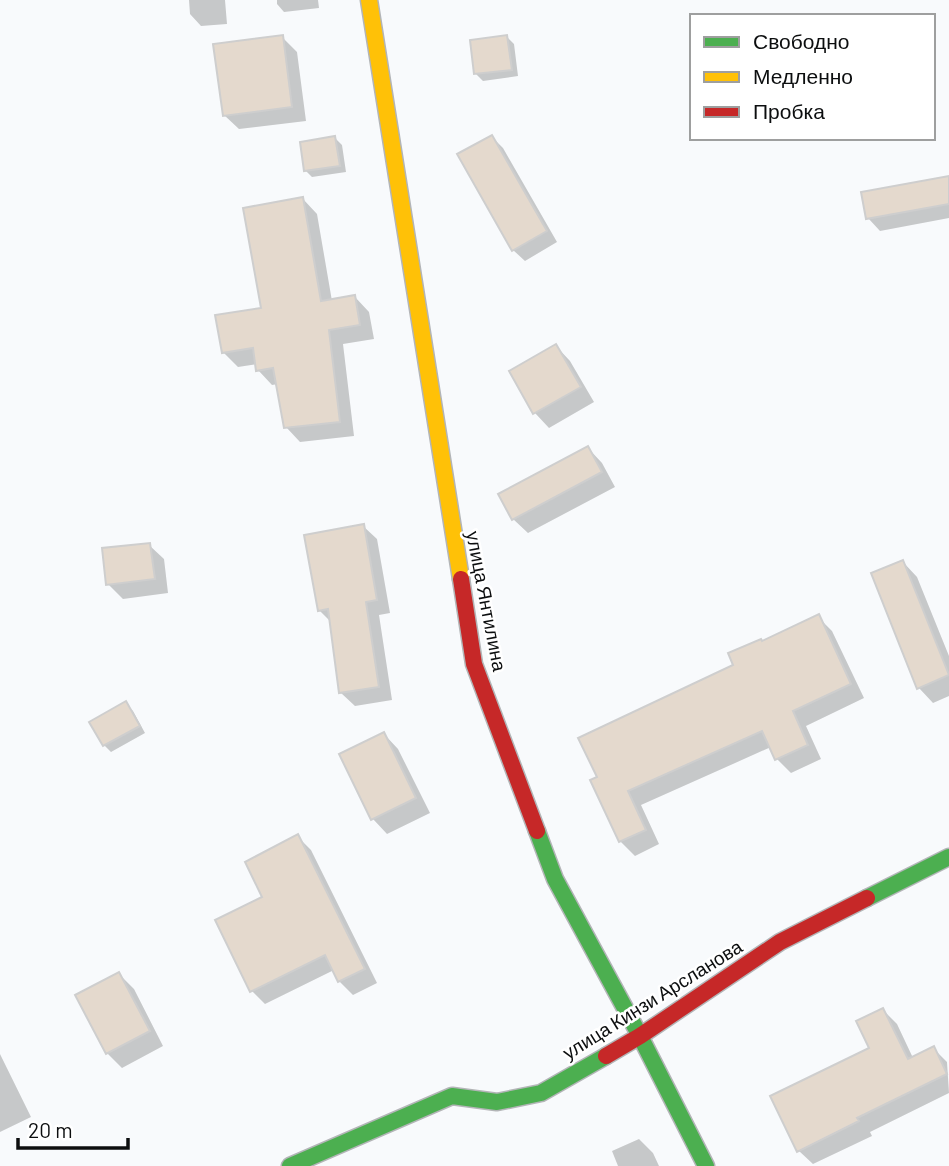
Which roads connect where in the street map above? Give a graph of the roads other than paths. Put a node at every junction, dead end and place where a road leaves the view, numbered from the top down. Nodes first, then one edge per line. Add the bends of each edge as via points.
1 (369, 0) edge
2 (949, 857) edge
3 (640, 1037) junction
4 (290, 1166) edge
5 (706, 1166) edge

1 - 3 street, улица Янтилина via 474,664 555,879
2 - 3 street, улица Кинзи Арсланова via 780,942
3 - 4 street, улица Кинзи Арсланова via 541,1093 497,1102 452,1096
3 - 5 street, улица Янтилина

